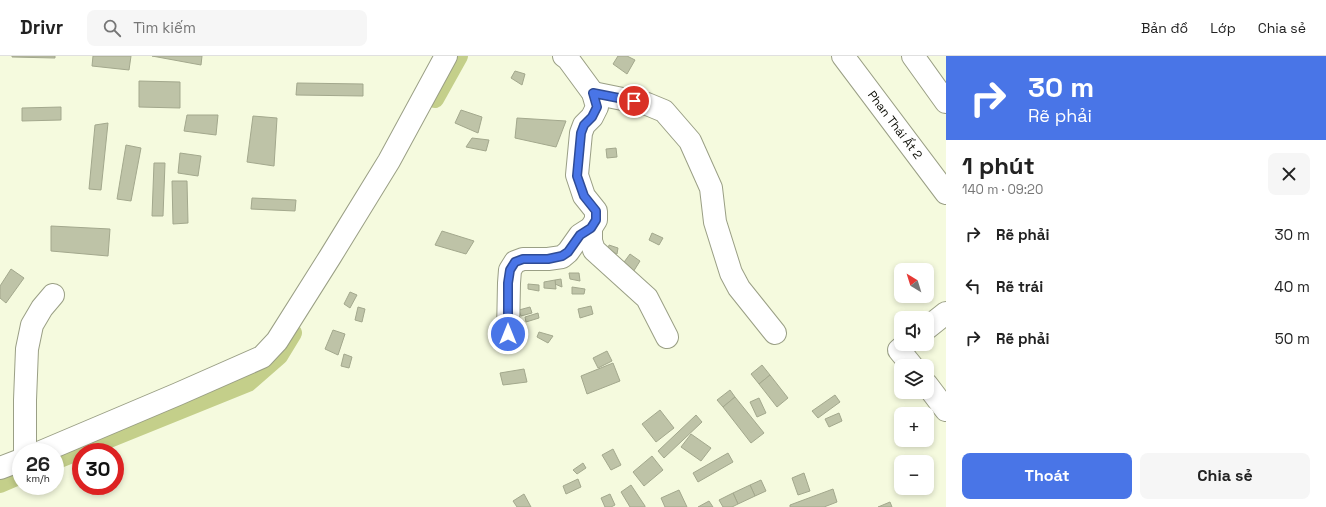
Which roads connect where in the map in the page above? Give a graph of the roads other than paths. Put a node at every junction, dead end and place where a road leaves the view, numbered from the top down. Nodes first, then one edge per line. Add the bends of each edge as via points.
1 (446, 56) edge
2 (564, 56) edge
3 (843, 56) edge
4 (912, 56) edge
5 (593, 93) junction
6 (946, 102) edge
7 (946, 193) edge
8 (591, 228) junction
9 (53, 295) dead end
10 (946, 313) edge
11 (934, 322) edge
12 (775, 333) dead end
13 (508, 334) dead end
14 (666, 337) dead end
15 (900, 351) edge
16 (906, 359) edge
17 (934, 394) edge
18 (946, 410) edge
19 (25, 443) edge
20 (62, 443) edge
21 (12, 463) edge
22 (0, 468) edge

1 - 20 street via 388,161 277,341 262,356
2 - 5 street
3 - 7 street, Phan Thái Ất 2
4 - 6 street
5 - 8 street via 597,107 581,133 577,176 584,196 596,211 596,220
5 - 12 street via 647,104 664,111 690,141 710,188 716,222 731,273 739,288
8 - 13 street via 580,235 562,256 515,262 510,270 508,283
8 - 14 street via 594,250 647,298
9 - 19 street via 32,325 27,349
10 - 11 street
15 - 16 street
17 - 18 street
21 - 22 street

